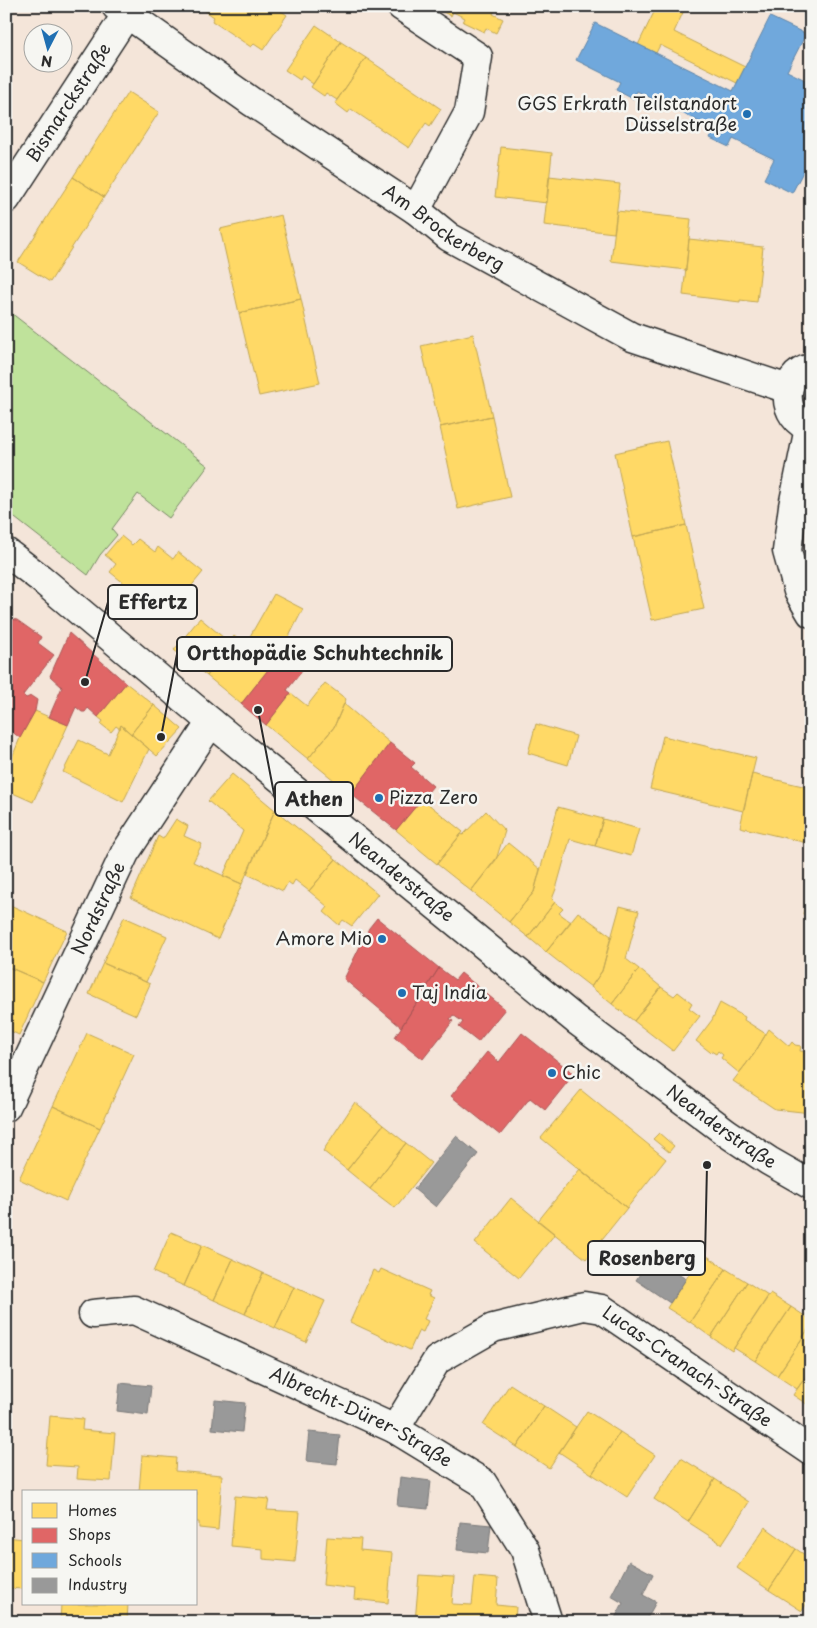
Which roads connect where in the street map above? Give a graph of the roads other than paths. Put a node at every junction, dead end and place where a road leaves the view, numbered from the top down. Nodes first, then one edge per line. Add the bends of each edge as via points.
1 (401, 6) edge
2 (125, 9) edge
3 (6, 199) edge
4 (416, 210) junction
5 (811, 368) edge
6 (788, 389) junction
7 (810, 428) edge
8 (6, 552) edge
9 (811, 613) edge
10 (211, 722) junction
11 (6, 1108) edge
12 (811, 1185) edge
13 (93, 1314) dead end
14 (395, 1429) junction
15 (811, 1451) edge
16 (548, 1622) edge

1 - 4 street via 478,57 469,112
2 - 3 street, Bismarckstraße
2 - 4 street, Am Brockerberg via 252,102
4 - 6 street, Am Brockerberg via 449,237 632,337
5 - 6 street via 799,373
6 - 7 street via 787,399 793,417
7 - 9 street via 792,506 787,551 798,591
8 - 10 street, Neanderstraße
10 - 11 street, Nordstraße via 125,853
10 - 12 street, Neanderstraße via 576,1020 727,1133
13 - 14 street, Albrecht-Dürer-Straße via 134,1310
14 - 15 street, Lucas-Cranach-Straße via 437,1360 493,1328 584,1306 602,1309
14 - 16 street, Albrecht-Dürer-Straße via 482,1482 525,1550

